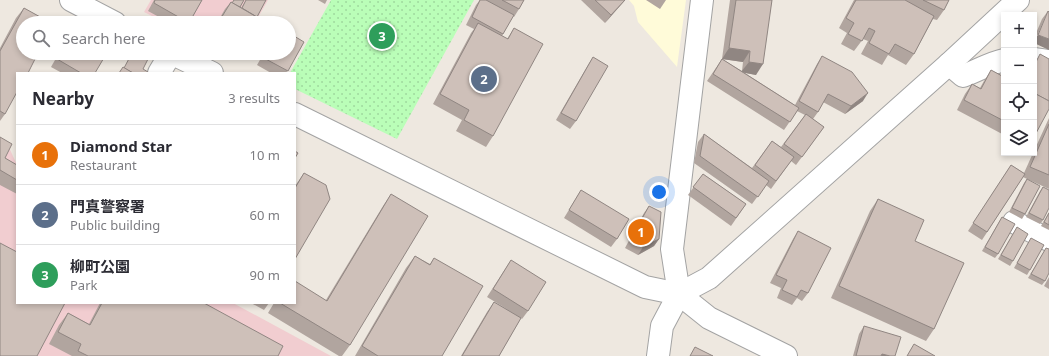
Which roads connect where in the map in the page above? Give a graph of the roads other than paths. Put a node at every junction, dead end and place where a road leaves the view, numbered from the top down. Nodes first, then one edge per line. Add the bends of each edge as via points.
1 (71, 0) edge
2 (702, 0) edge
3 (1018, 0) edge
4 (101, 16) edge
5 (1037, 59) edge
6 (167, 60) edge
7 (185, 60) edge
8 (1001, 61) edge
9 (1049, 61) edge
10 (949, 64) junction
11 (160, 72) edge
12 (210, 72) edge
13 (296, 114) edge
14 (1014, 222) edge
15 (1049, 240) edge
16 (679, 294) junction
17 (658, 356) edge
18 (786, 356) edge

1 - 4 street
2 - 16 street via 672,249
3 - 10 street
5 - 9 street
6 - 11 street
7 - 12 street
8 - 10 street via 963,76
10 - 16 street via 709,278
13 - 16 street via 645,287
14 - 15 street
16 - 17 street via 662,326
16 - 18 street via 709,318

